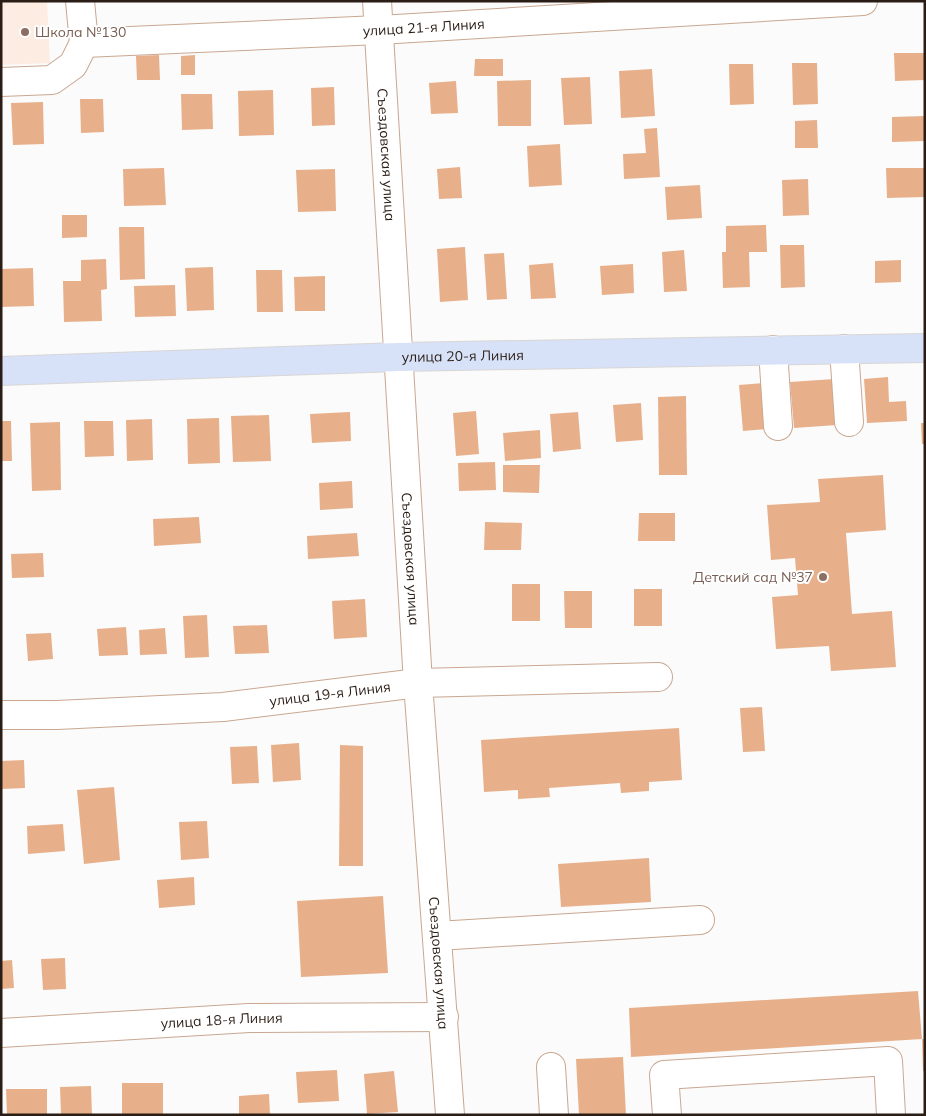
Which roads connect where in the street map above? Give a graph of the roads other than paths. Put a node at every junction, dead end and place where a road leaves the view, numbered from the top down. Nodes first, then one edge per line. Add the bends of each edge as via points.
1 (80, 1) edge
2 (377, 1) edge
3 (863, 1) edge
4 (674, 7) edge
5 (379, 30) junction
6 (84, 43) junction
7 (1, 82) edge
8 (925, 348) edge
9 (844, 349) junction
10 (773, 350) junction
11 (399, 357) junction
12 (1, 371) edge
13 (849, 422) dead end
14 (778, 426) dead end
15 (658, 677) dead end
16 (418, 684) junction
17 (1, 715) edge
18 (700, 920) dead end
19 (437, 936) junction
20 (444, 1016) junction
21 (1, 1033) edge
22 (551, 1067) dead end
23 (450, 1115) edge
24 (554, 1115) edge
25 (667, 1115) edge
26 (891, 1115) edge

1 - 6 street
2 - 5 street, Съездовская улица
3 - 4 street, улица 21-я Линия
4 - 5 street, улица 21-я Линия
5 - 6 street, улица 21-я Линия
5 - 11 street, Съездовская улица
6 - 7 street via 73,64 52,80
8 - 9 main road, улица 20-я Линия
9 - 10 main road, улица 20-я Линия
9 - 13 street
10 - 11 main road, улица 20-я Линия
10 - 14 street
11 - 12 main road, улица 20-я Линия
11 - 16 street, Съездовская улица
15 - 16 street, улица 19-я Линия
16 - 17 street, улица 19-я Линия via 223,707
16 - 19 street, Съездовская улица
18 - 19 street
19 - 20 street, Съездовская улица
20 - 21 street, улица 18-я Линия via 249,1018
20 - 23 street, Съездовская улица
22 - 24 street
25 - 26 street via 664,1075 888,1061

